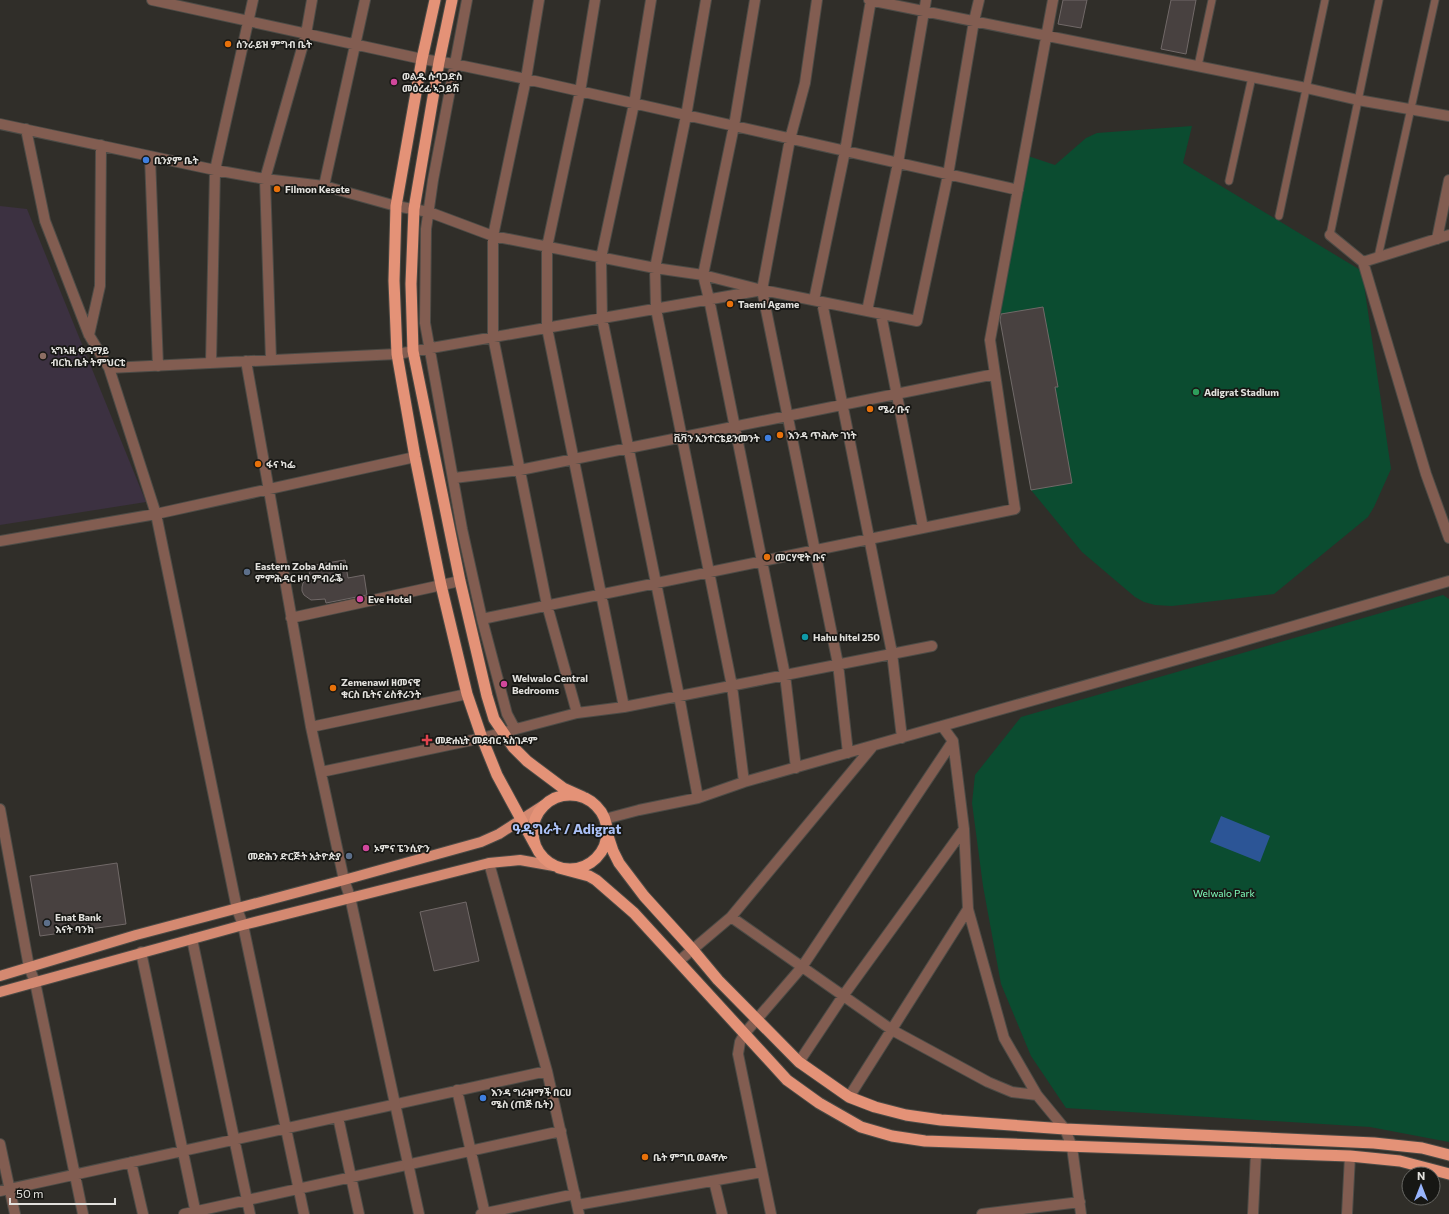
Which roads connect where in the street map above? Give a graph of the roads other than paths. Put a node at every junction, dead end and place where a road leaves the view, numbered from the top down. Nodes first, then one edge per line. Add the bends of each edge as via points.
1 (152, 0) edge
2 (253, 0) edge
3 (312, 0) edge
4 (365, 0) edge
5 (435, 0) edge
6 (452, 0) edge
7 (467, 0) edge
8 (539, 0) edge
9 (595, 0) edge
10 (651, 0) edge
11 (706, 0) edge
12 (755, 0) edge
13 (816, 0) edge
14 (870, 0) edge
15 (926, 0) edge
16 (979, 0) edge
17 (1053, 0) edge
18 (1212, 0) edge
19 (1325, 0) edge
20 (1379, 0) edge
21 (1435, 0) edge
22 (923, 11) junction
23 (431, 19) junction
24 (249, 21) junction
25 (974, 21) junction
26 (448, 22) junction
27 (306, 34) junction
28 (1046, 36) junction
29 (356, 44) junction
30 (422, 59) junction
31 (439, 62) junction
32 (454, 64) junction
33 (1198, 66) junction
34 (1252, 77) junction
35 (526, 79) junction
36 (1306, 88) junction
37 (580, 92) junction
38 (1358, 100) junction
39 (634, 104) junction
40 (1411, 109) junction
41 (686, 116) junction
42 (1449, 116) edge
43 (0, 124) edge
44 (734, 126) junction
45 (26, 129) junction
46 (790, 139) junction
47 (101, 145) junction
48 (845, 151) junction
49 (150, 157) junction
50 (898, 163) junction
51 (215, 170) junction
52 (948, 174) junction
53 (265, 179) junction
54 (1229, 180) dead end
55 (1449, 180) edge
56 (324, 186) junction
57 (1018, 190) junction
58 (396, 206) junction
59 (414, 210) junction
60 (428, 212) junction
61 (1280, 216) dead end
62 (1330, 235) joint
63 (1449, 235) edge
64 (493, 236) junction
65 (1437, 239) junction
66 (547, 247) junction
67 (1378, 257) junction
68 (602, 258) junction
69 (1364, 262) junction
70 (654, 268) junction
71 (703, 275) junction
72 (762, 290) junction
73 (709, 299) junction
74 (818, 301) junction
75 (656, 308) junction
76 (867, 311) junction
77 (880, 314) junction
78 (602, 318) junction
79 (547, 328) junction
80 (88, 335) junction
81 (493, 337) junction
82 (428, 348) junction
83 (413, 351) junction
84 (397, 354) junction
85 (271, 360) junction
86 (246, 361) junction
87 (211, 363) junction
88 (158, 366) junction
89 (109, 368) junction
90 (995, 374) junction
91 (896, 394) junction
92 (842, 406) junction
93 (788, 416) junction
94 (735, 427) junction
95 (682, 438) junction
96 (629, 448) junction
97 (414, 457) junction
98 (574, 459) junction
99 (520, 470) junction
100 (454, 478) junction
101 (268, 489) junction
102 (156, 514) junction
103 (923, 528) junction
104 (1449, 538) edge
105 (869, 539) junction
106 (0, 541) edge
107 (815, 550) junction
108 (762, 561) junction
109 (709, 572) junction
110 (460, 581) junction
111 (1449, 581) edge
112 (656, 583) junction
113 (441, 585) junction
114 (601, 594) junction
115 (547, 605) junction
116 (291, 618) junction
117 (482, 618) junction
118 (932, 646) dead end
119 (892, 654) junction
120 (838, 664) junction
121 (785, 675) junction
122 (732, 686) junction
123 (467, 694) junction
124 (679, 696) junction
125 (624, 707) junction
126 (577, 713) junction
127 (942, 726) junction
128 (311, 727) junction
129 (515, 729) junction
130 (502, 732) junction
131 (482, 738) junction
132 (902, 738) junction
133 (953, 741) junction
134 (873, 746) junction
135 (848, 753) junction
136 (796, 768) junction
137 (321, 772) junction
138 (744, 782) junction
139 (583, 798) junction
140 (698, 798) junction
141 (544, 805) junction
142 (0, 809) edge
143 (605, 819) junction
144 (521, 820) junction
145 (964, 829) junction
146 (607, 833) junction
147 (535, 845) junction
148 (489, 862) junction
149 (557, 867) junction
150 (344, 880) junction
151 (350, 898) junction
152 (237, 909) junction
153 (968, 909) junction
154 (731, 917) junction
155 (243, 925) junction
156 (192, 939) junction
157 (693, 950) junction
158 (141, 952) junction
159 (679, 961) junction
160 (29, 967) junction
161 (802, 967) junction
162 (0, 976) edge
163 (35, 982) junction
164 (0, 992) edge
165 (843, 996) junction
166 (757, 1020) junction
167 (892, 1030) junction
168 (745, 1033) junction
169 (799, 1062) junction
170 (547, 1071) junction
171 (457, 1090) junction
172 (1037, 1095) junction
173 (849, 1098) junction
174 (394, 1104) junction
175 (338, 1117) junction
176 (285, 1128) junction
177 (1065, 1128) junction
178 (561, 1131) junction
179 (234, 1139) junction
180 (0, 1144) edge
181 (1072, 1147) junction
182 (182, 1151) junction
183 (471, 1151) junction
184 (1256, 1153) junction
185 (1449, 1155) edge
186 (1350, 1156) junction
187 (131, 1162) junction
188 (408, 1165) junction
189 (762, 1172) junction
190 (75, 1174) junction
191 (1449, 1174) edge
192 (351, 1177) junction
193 (714, 1181) junction
194 (299, 1189) junction
195 (5, 1190) edge
196 (575, 1194) junction
197 (247, 1200) junction
198 (1080, 1202) junction
199 (578, 1210) edge
200 (196, 1213) edge
201 (15, 1214) edge
202 (84, 1214) edge
203 (143, 1214) edge
204 (184, 1214) edge
205 (250, 1214) edge
206 (304, 1214) edge
207 (359, 1214) edge
208 (419, 1214) edge
209 (484, 1214) edge
210 (722, 1214) edge
211 (771, 1214) edge
212 (982, 1214) edge
213 (1081, 1214) edge
214 (1253, 1214) edge
215 (1347, 1214) edge

1 - 24 street
2 - 24 street
3 - 27 street
4 - 29 street
5 - 23 highway
6 - 26 highway
7 - 32 street
8 - 35 street
9 - 37 street
10 - 39 street
11 - 41 street
12 - 44 street
13 - 46 street via 805,83
14 - 22 street
14 - 48 street
15 - 22 street
16 - 25 street
17 - 28 street
18 - 33 lane
19 - 36 lane
20 - 38 lane
21 - 40 lane
22 - 25 street
22 - 50 street
23 - 26 highway
23 - 30 highway
24 - 27 street
24 - 51 street
25 - 28 street
25 - 52 street
26 - 31 highway
27 - 29 street
27 - 53 street
28 - 33 street
28 - 57 street
29 - 30 street
29 - 56 street
30 - 31 street
30 - 58 highway
31 - 32 street
31 - 59 highway
32 - 35 street
32 - 60 street
33 - 34 street
34 - 36 street
34 - 54 lane
35 - 37 street
35 - 64 street
36 - 38 street
36 - 61 lane
37 - 39 street
37 - 66 street
38 - 40 street
38 - 62 lane
39 - 41 street
39 - 68 street
40 - 42 street
40 - 67 lane
41 - 44 street
41 - 70 street
43 - 45 street
44 - 46 street
44 - 71 street
45 - 47 street
45 - 80 street via 45,221
46 - 48 street
46 - 72 street
47 - 49 street
47 - 80 street via 100,286
48 - 50 street
48 - 74 street
49 - 51 street
49 - 88 street
50 - 52 street
50 - 76 street
51 - 53 street
51 - 87 street
52 - 57 street
52 - 77 street via 917,321
53 - 56 street
53 - 85 street
55 - 65 street
56 - 58 street
57 - 90 street via 990,340
58 - 59 street
58 - 84 highway via 394,282
59 - 60 street
59 - 83 highway via 411,284
60 - 64 street
60 - 82 street via 425,323
62 - 69 street
63 - 65 street
64 - 66 street
64 - 81 street
65 - 67 street
66 - 68 street
66 - 79 street
67 - 69 street
68 - 70 street
68 - 78 street
69 - 104 street via 1426,474
70 - 71 street
70 - 75 street
71 - 72 street
71 - 73 street
72 - 73 street
72 - 74 street
72 - 93 street
73 - 75 street
73 - 94 street
74 - 76 street
74 - 92 street
75 - 78 street
75 - 95 street
76 - 77 street
77 - 91 street
78 - 79 street
78 - 96 street
79 - 81 street
79 - 98 street
80 - 89 street
81 - 82 street
81 - 99 street
82 - 83 street
82 - 100 street
83 - 84 street
83 - 110 highway
84 - 85 street
84 - 97 highway
85 - 86 street
86 - 87 street
86 - 101 street
87 - 88 street
88 - 89 street
89 - 102 street
90 - 91 street
90 - 103 street via 1015,509
91 - 92 street
91 - 103 street
92 - 93 street
92 - 105 street
93 - 94 street
93 - 107 street
94 - 95 street
94 - 108 street
95 - 96 street
95 - 109 street
96 - 98 street
96 - 112 street
97 - 101 street
97 - 113 highway
98 - 99 street
98 - 114 street
99 - 100 street
99 - 115 street
100 - 117 street via 462,529
101 - 102 street
101 - 116 street
102 - 106 street
102 - 152 street
103 - 105 street
105 - 107 street
105 - 119 street
107 - 108 street
107 - 120 street
108 - 109 street
108 - 121 street
109 - 112 street
109 - 122 street
110 - 113 street
110 - 130 highway via 487,696 494,719
111 - 127 street
112 - 114 street
112 - 124 street
113 - 116 street
113 - 123 highway
114 - 115 street
114 - 125 street
115 - 117 street
115 - 126 street
116 - 128 street
117 - 129 street via 507,714
118 - 119 street
119 - 120 street
119 - 132 street
120 - 121 street
120 - 135 street
121 - 122 street
121 - 136 street
122 - 124 street
122 - 138 street
123 - 128 street
123 - 131 highway
124 - 125 street
124 - 140 street
125 - 126 street
126 - 129 street
127 - 132 street
127 - 133 street
128 - 137 street
129 - 130 street
130 - 131 street
130 - 139 highway via 512,747 527,761 563,788
131 - 137 street
131 - 144 highway via 496,774
132 - 134 street
133 - 145 street
133 - 161 street
134 - 135 street
134 - 154 street
135 - 136 street
136 - 138 street
137 - 150 street
138 - 140 street
139 - 141 highway via 564,795
139 - 143 highway via 596,806
140 - 143 street
141 - 144 main road
141 - 147 highway via 533,823 532,836
142 - 160 street
143 - 146 highway
144 - 147 highway
144 - 150 main road via 481,842
145 - 153 street
145 - 165 street
146 - 149 highway via 604,846 592,862 579,868
146 - 157 highway via 613,851 625,871
147 - 149 highway via 542,857
148 - 149 main road via 520,860
148 - 151 main road
148 - 170 street
149 - 159 highway via 596,880 648,926
150 - 151 street
150 - 152 main road
151 - 155 main road
151 - 174 street
152 - 155 street
152 - 160 main road via 136,935
153 - 167 street
153 - 172 street via 1004,1038
154 - 157 street
154 - 161 street
155 - 156 main road
155 - 176 street
156 - 158 main road
156 - 179 street
157 - 159 street
157 - 166 highway
158 - 163 main road
158 - 182 street
159 - 168 highway
160 - 162 main road
160 - 163 street
161 - 165 street
161 - 166 street
163 - 164 main road
163 - 190 street
165 - 167 street
165 - 169 street
166 - 168 street
166 - 169 highway
167 - 172 street via 988,1082 1012,1092
167 - 173 street
168 - 181 highway via 787,1080 819,1103 861,1127 892,1136 926,1141
168 - 189 street via 738,1054
169 - 173 highway
170 - 171 street
170 - 178 street
171 - 174 street
171 - 183 street
172 - 177 street
173 - 177 highway via 906,1115 941,1120
174 - 175 street
174 - 188 street
175 - 176 street
175 - 192 street
176 - 179 street
176 - 194 street
177 - 181 street
177 - 185 highway via 1374,1143 1422,1148
178 - 183 street
178 - 196 street
179 - 182 street
179 - 197 street
180 - 195 street
181 - 184 highway
181 - 198 street
182 - 187 street
182 - 200 street
183 - 188 street
183 - 209 street
184 - 186 highway
184 - 214 street
186 - 191 highway via 1400,1161
186 - 215 street
187 - 190 street
187 - 203 street
188 - 192 street
188 - 208 street
189 - 193 street
189 - 211 street
190 - 195 street
190 - 202 street
192 - 194 street
192 - 207 street
193 - 199 street
193 - 210 street
194 - 197 street
194 - 206 street
195 - 201 street
196 - 199 street
196 - 209 street
197 - 200 street
197 - 205 street
198 - 212 street
198 - 213 street
200 - 204 street

